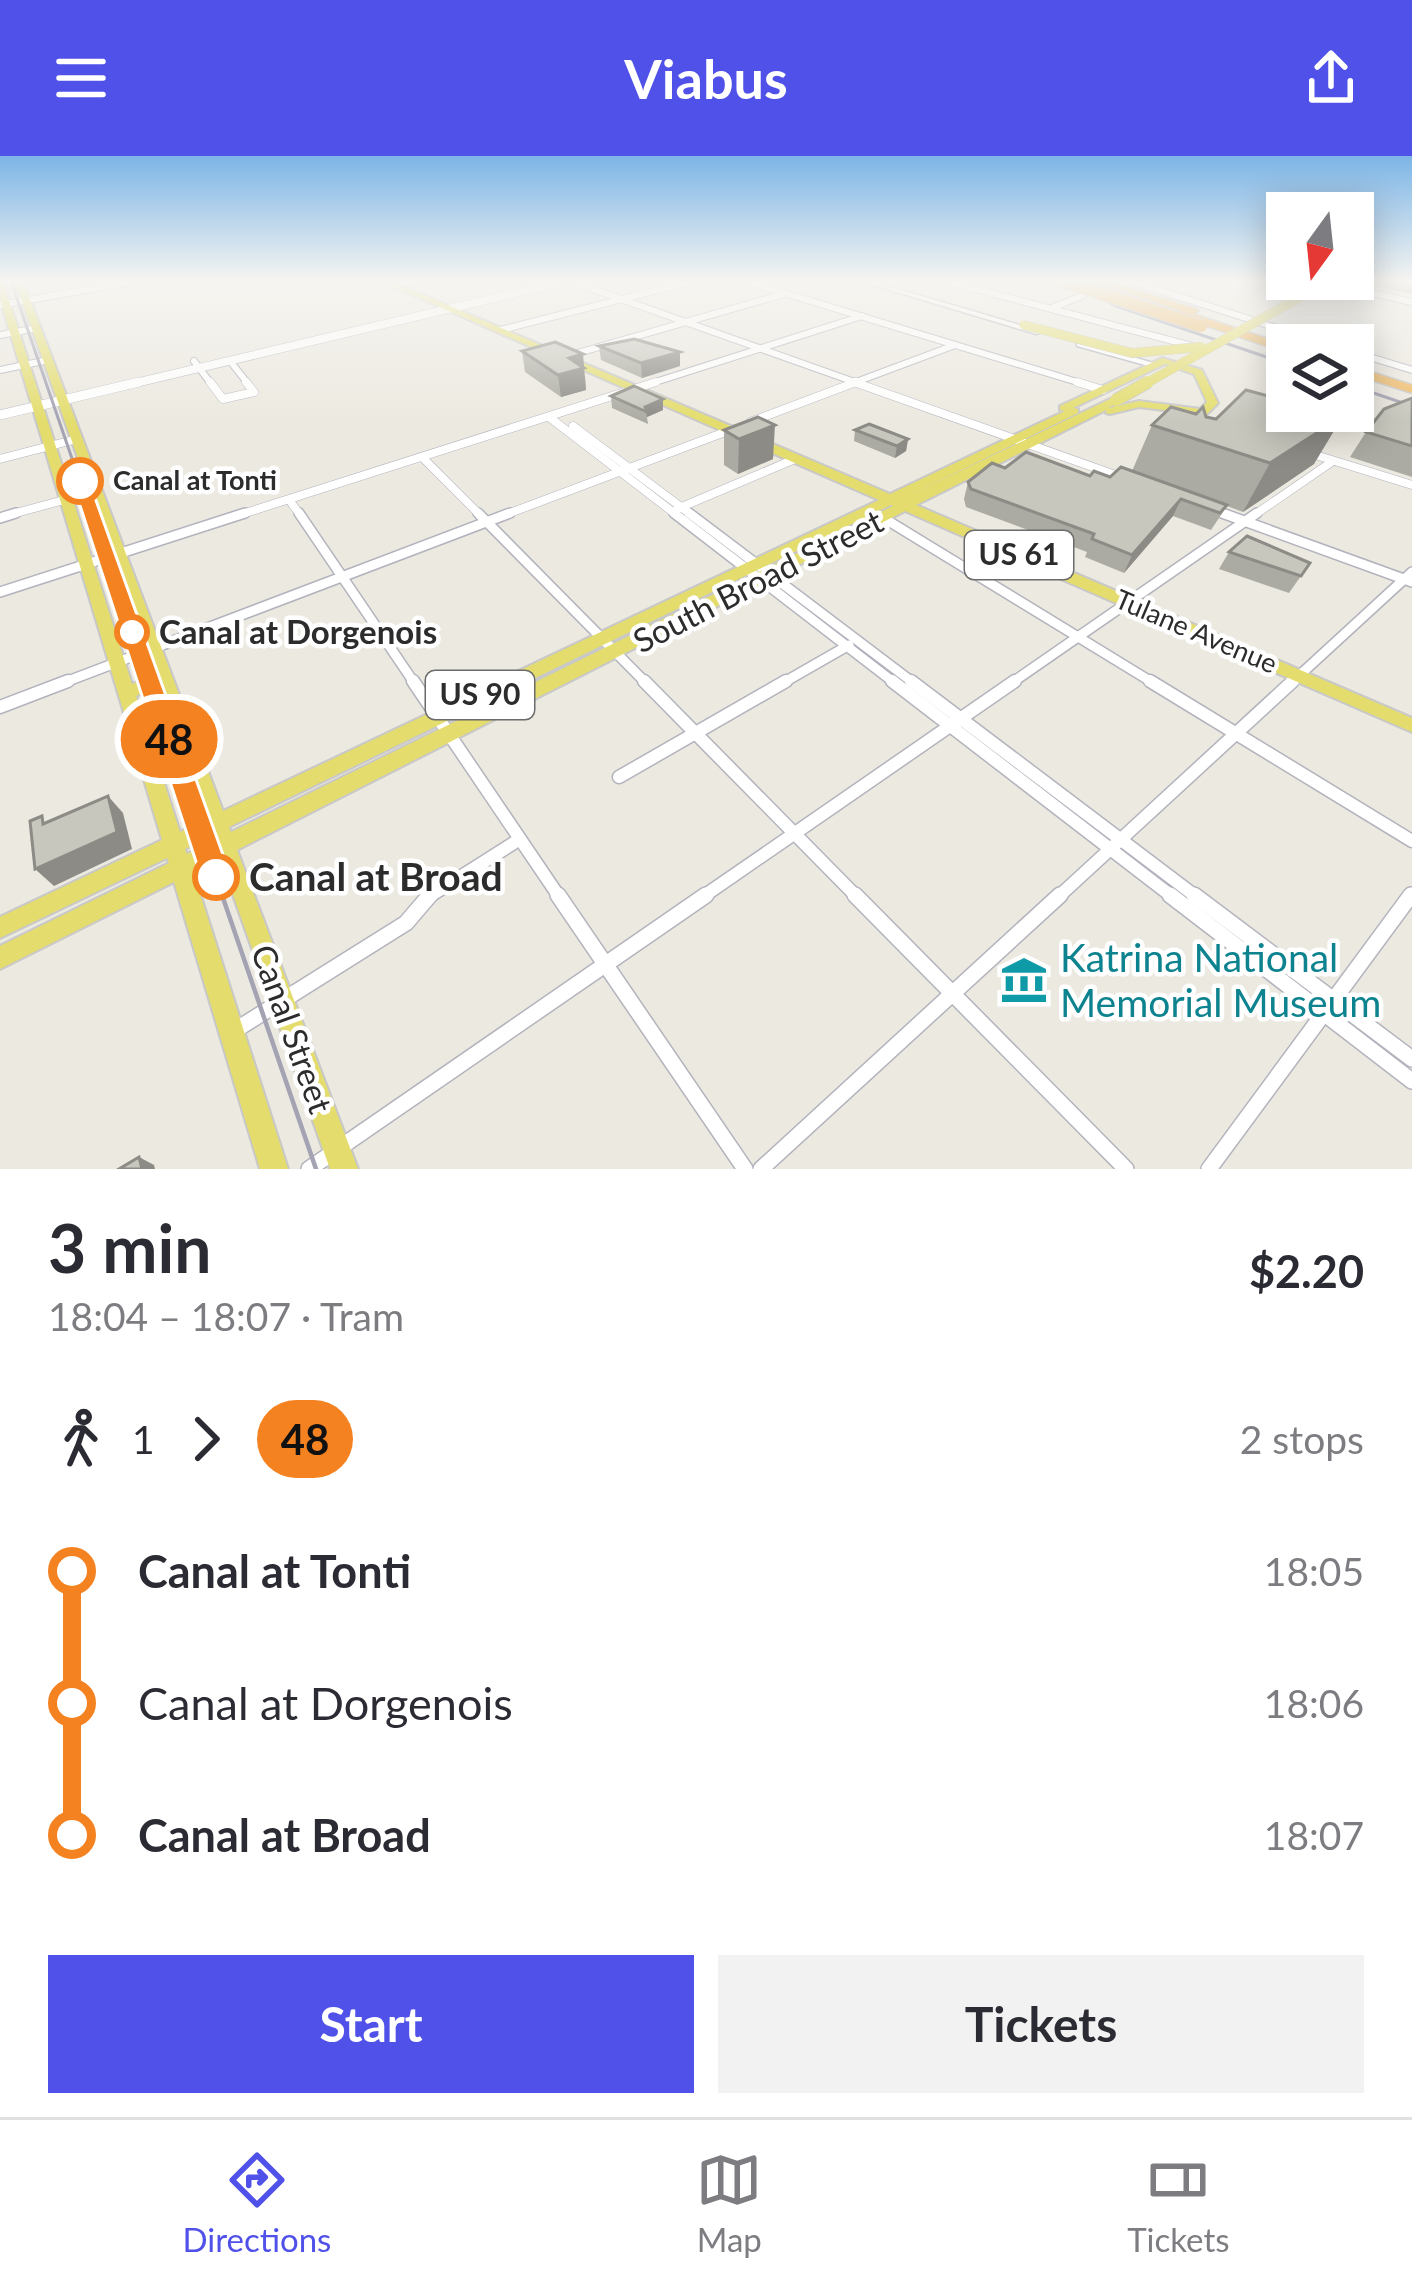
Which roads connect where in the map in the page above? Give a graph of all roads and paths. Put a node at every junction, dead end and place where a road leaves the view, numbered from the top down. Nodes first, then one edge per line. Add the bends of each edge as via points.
1 (12, 328) edge
2 (35, 328) edge
3 (37, 328) edge
4 (353, 328) edge
5 (665, 328) edge
6 (703, 328) edge
7 (823, 328) edge
8 (901, 328) edge
9 (1036, 328) edge
10 (1037, 328) edge
11 (1038, 328) edge
12 (1126, 328) edge
13 (1223, 328) edge
14 (1232, 328) edge
15 (1238, 328) edge
16 (1243, 328) edge
17 (505, 329) edge
18 (1235, 330) joint
19 (14, 332) junction
20 (0, 335) edge
21 (1266, 337) edge
22 (630, 339) junction
23 (1266, 344) edge
24 (955, 345) junction
25 (1208, 345) junction
26 (648, 346) edge
27 (758, 349) junction
28 (567, 356) junction
29 (228, 357) junction
30 (1374, 358) edge
31 (684, 359) edge
32 (49, 362) junction
33 (1160, 363) junction
34 (197, 365) junction
35 (702, 367) junction
36 (25, 368) junction
37 (0, 370) edge
38 (1412, 370) edge
39 (1374, 376) edge
40 (1155, 380) junction
41 (853, 383) junction
42 (639, 387) junction
43 (1412, 388) edge
44 (1109, 395) junction
45 (62, 396) junction
46 (36, 402) junction
47 (0, 411) edge
48 (1200, 414) junction
49 (552, 415) junction
50 (734, 428) junction
51 (76, 435) junction
52 (1011, 438) junction
53 (48, 442) junction
54 (1030, 445) junction
55 (1299, 450) edge
56 (982, 453) junction
57 (423, 458) junction
58 (0, 459) edge
59 (795, 459) junction
60 (998, 461) junction
61 (1333, 461) junction
62 (624, 470) junction
63 (934, 476) junction
64 (952, 483) junction
65 (1140, 484) edge
66 (1412, 485) edge
67 (97, 491) junction
68 (65, 500) junction
69 (902, 500) junction
70 (290, 501) junction
71 (1203, 507) edge
72 (868, 508) junction
73 (675, 510) junction
74 (0, 518) edge
75 (884, 518) junction
76 (1246, 522) junction
77 (488, 523) junction
78 (822, 530) junction
79 (838, 541) junction
80 (121, 555) junction
81 (86, 564) junction
82 (757, 571) junction
83 (342, 577) junction
84 (1410, 578) edge
85 (0, 592) edge
86 (1135, 600) junction
87 (655, 611) junction
88 (670, 625) junction
89 (601, 637) junction
90 (1078, 638) junction
91 (852, 644) junction
92 (154, 649) junction
93 (616, 652) junction
94 (116, 663) junction
95 (534, 669) junction
96 (1302, 672) junction
97 (164, 678) junction
98 (548, 686) junction
99 (125, 693) junction
100 (0, 707) edge
101 (1412, 714) edge
102 (435, 717) junction
103 (956, 723) junction
104 (1412, 725) edge
105 (697, 733) junction
106 (1238, 733) junction
107 (448, 736) junction
108 (376, 746) junction
109 (388, 766) junction
110 (619, 778) dead end
111 (795, 832) junction
112 (221, 835) junction
113 (520, 839) junction
114 (1412, 841) edge
115 (1116, 844) junction
116 (176, 857) junction
117 (1412, 894) edge
118 (50, 904) junction
119 (0, 928) edge
120 (55, 931) junction
121 (0, 958) edge
122 (606, 964) junction
123 (954, 992) junction
124 (282, 1001) junction
125 (1327, 1005) junction
126 (231, 1032) junction
127 (1412, 1059) edge
128 (1412, 1081) edge
129 (340, 1160) edge
130 (274, 1169) edge
131 (309, 1169) edge
132 (745, 1169) edge
133 (760, 1169) edge
134 (1126, 1169) edge
135 (1209, 1169) edge

1 - 19 main road, Canal Street
2 - 19 street
3 - 32 main road, Canal Street
4 - 29 street
5 - 22 street
6 - 27 street
7 - 27 street
8 - 24 street
9 - 33 main road
10 - 25 main road, bridge via 1132,353
11 - 33 main road
12 - 33 street via 1192,346
13 - 23 highway
14 - 21 highway
15 - 18 main road, South Broad Street, bridge
16 - 40 main road, South Broad Street, bridge
17 - 28 main road, Tulane Avenue
18 - 25 main road, South Broad Street, bridge
19 - 20 street
19 - 36 main road, Canal Street
22 - 26 street
22 - 28 street
24 - 41 street
24 - 44 street
25 - 44 main road, South Broad Street, bridge
27 - 35 street
27 - 41 street
28 - 42 main road, Tulane Avenue
29 - 34 street
29 - 34 street via 254,392 223,399
30 - 38 street
31 - 35 street
32 - 36 main road
32 - 45 main road, Canal Street
33 - 44 main road
33 - 48 main road via 1201,375 1213,404
34 - 45 street
35 - 42 street
36 - 37 street
36 - 46 main road, Canal Street
39 - 43 highway
40 - 44 main road, South Broad Street, bridge
40 - 48 main road via 1145,392 1152,400
41 - 50 street
41 - 52 street
42 - 49 street
42 - 50 main road, Tulane Avenue
44 - 52 main road, South Broad Street
44 - 54 main road, South Broad Street
45 - 46 street
45 - 51 main road, Canal Street
46 - 47 street
46 - 53 main road, Canal Street
48 - 54 main road via 1122,406
49 - 57 street
49 - 62 street
50 - 59 main road, Tulane Avenue
50 - 62 street
50 - 69 main road, Tulane Avenue
51 - 53 main road
51 - 67 main road, Canal Street
52 - 54 street
52 - 56 main road, South Broad Street
53 - 58 street
53 - 68 main road, Canal Street
54 - 60 main road, South Broad Street
54 - 65 street
55 - 61 street
56 - 60 main road
56 - 63 main road, South Broad Street
57 - 70 street
57 - 77 street
59 - 69 main road, Tulane Avenue
59 - 73 street
60 - 64 main road, South Broad Street
61 - 66 street
61 - 76 street
62 - 73 street
62 - 77 street
63 - 64 main road
63 - 69 main road, South Broad Street
64 - 69 main road, South Broad Street
67 - 68 street
67 - 80 main road, Canal Street
68 - 74 street
68 - 81 main road, Canal Street
69 - 72 main road, South Broad Street / US 90
69 - 75 main road, South Broad Street / US 90
69 - 86 main road, Tulane Avenue / US 61
70 - 80 street
70 - 83 street
71 - 76 street
72 - 75 street
72 - 78 main road, South Broad Street / US 90
73 - 82 street
75 - 79 main road, South Broad Street / US 90
75 - 90 street
76 - 84 street
76 - 86 street
77 - 83 street
77 - 89 street
78 - 79 main road
78 - 82 main road, South Broad Street / US 90
79 - 82 main road, South Broad Street / US 90
80 - 81 street
80 - 92 main road, Canal Street
81 - 85 street
81 - 94 main road, Canal Street
82 - 87 main road, South Broad Street / US 90
82 - 88 main road, South Broad Street / US 90
82 - 91 street
83 - 92 street
83 - 102 street
84 - 96 street
86 - 90 street
86 - 96 main road, Tulane Avenue / US 61
87 - 88 main road
87 - 89 main road, South Broad Street / US 90
88 - 93 main road, South Broad Street / US 90
89 - 93 street
89 - 95 main road, South Broad Street / US 90
90 - 103 street
90 - 106 street
91 - 103 street
91 - 105 street
92 - 94 street
92 - 97 main road, Canal Street
93 - 98 main road, South Broad Street / US 90
93 - 105 street
94 - 99 main road, Canal Street
94 - 100 street
95 - 98 main road
95 - 102 main road, South Broad Street / US 90
96 - 101 main road, Tulane Avenue / US 61
96 - 104 main road, Tulane Avenue / US 61
96 - 106 street
97 - 99 main road
97 - 112 main road, Canal Street
98 - 107 main road, South Broad Street / US 90
99 - 116 main road, Canal Street
102 - 107 street
102 - 108 main road, South Broad Street / US 90
103 - 111 street
103 - 115 street
105 - 110 street
105 - 111 street
106 - 114 street
106 - 115 street
107 - 109 main road, South Broad Street / US 90
107 - 113 street
108 - 109 main road
108 - 112 main road, South Broad Street / US 90
109 - 112 main road, South Broad Street / US 90
111 - 122 street
111 - 123 street
112 - 116 main road, South Broad Street / US 90
112 - 124 main road, Canal Street
113 - 122 street
113 - 124 street via 434,890 406,923
115 - 123 street
115 - 125 street
116 - 118 main road, US 90
116 - 120 main road, US 90
116 - 126 main road, Canal Street
117 - 125 street
118 - 119 main road, US 90
118 - 120 main road
120 - 121 main road, US 90
122 - 129 street
122 - 132 street
123 - 133 street
123 - 134 street
124 - 126 street
124 - 129 main road, Canal Street
125 - 127 street
125 - 128 street
125 - 135 street
126 - 130 main road, Canal Street
129 - 131 street

